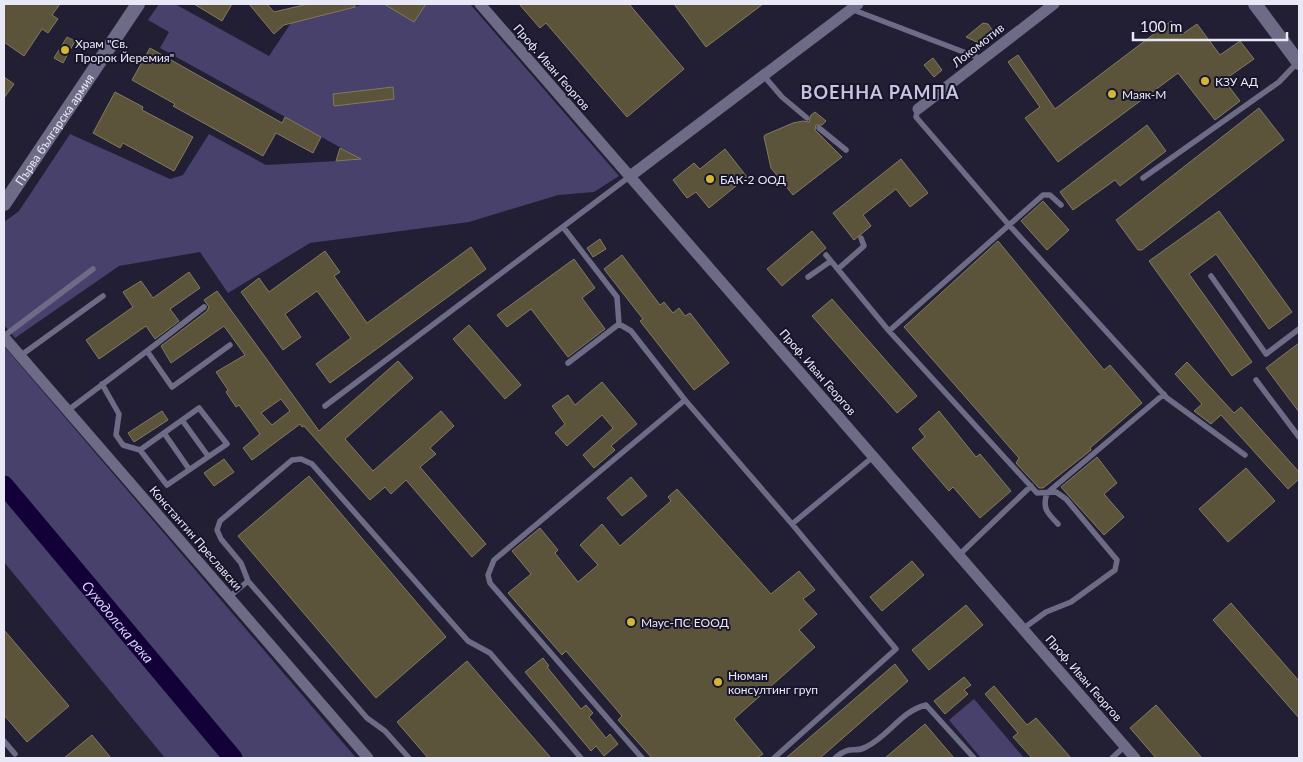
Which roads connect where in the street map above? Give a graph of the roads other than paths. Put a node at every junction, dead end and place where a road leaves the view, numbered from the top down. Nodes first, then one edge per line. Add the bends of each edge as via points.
1 (138, 4) edge
2 (480, 4) edge
3 (1054, 4) edge
4 (1255, 4) edge
5 (855, 6) edge
6 (982, 59) junction
7 (1299, 61) edge
8 (764, 76) junction
9 (918, 109) joint
10 (807, 118) dead end
11 (819, 128) dead end
12 (846, 150) dead end
13 (629, 177) junction
14 (1143, 178) dead end
15 (4, 204) edge
16 (1061, 205) dead end
17 (1009, 225) junction
18 (563, 227) junction
19 (861, 238) dead end
20 (826, 255) dead end
21 (831, 261) junction
22 (93, 269) dead end
23 (838, 269) junction
24 (808, 276) dead end
25 (1211, 276) dead end
26 (102, 296) dead end
27 (204, 307) dead end
28 (619, 324) junction
29 (1299, 328) edge
30 (889, 331) junction
31 (4, 336) edge
32 (230, 345) dead end
33 (146, 350) junction
34 (20, 356) junction
35 (568, 363) dead end
36 (1256, 380) dead end
37 (102, 384) junction
38 (1164, 394) junction
39 (684, 400) junction
40 (325, 406) dead end
41 (67, 410) junction
42 (182, 420) junction
43 (164, 432) junction
44 (1299, 437) edge
45 (140, 450) junction
46 (1245, 455) dead end
47 (208, 456) junction
48 (874, 456) junction
49 (189, 469) junction
50 (1030, 486) junction
51 (1047, 493) junction
52 (792, 524) junction
53 (1058, 524) dead end
54 (959, 555) junction
55 (248, 582) junction
56 (229, 597) junction
57 (1024, 628) junction
58 (4, 741) edge
59 (1125, 746) junction
60 (14, 754) dead end
61 (368, 758) edge
62 (408, 758) edge
63 (581, 758) edge
64 (642, 758) edge
65 (774, 758) edge
66 (835, 758) edge
67 (974, 758) edge
68 (1112, 758) edge
69 (1135, 758) edge

1 - 15 street, Първа българска армия
2 - 13 street, Проф. Иван Георгов
3 - 6 street, Локомотив
4 - 7 street
5 - 6 lane
5 - 8 street
6 - 9 street, Локомотив
7 - 14 lane via 1280,82
8 - 10 lane
8 - 13 street
9 - 17 lane via 916,117
11 - 12 lane
13 - 18 lane
13 - 48 street, Проф. Иван Георгов
16 - 17 lane via 1046,194
17 - 30 lane
17 - 38 lane
18 - 28 lane via 617,297
18 - 40 lane
19 - 23 lane via 864,246
20 - 21 lane
21 - 23 lane
21 - 24 lane
22 - 31 lane
23 - 30 lane
25 - 29 lane via 1266,354
26 - 34 lane
27 - 33 lane
28 - 35 lane
28 - 39 lane via 631,331
30 - 50 lane
31 - 34 street, Константин Преславски
32 - 33 lane via 172,387
33 - 37 lane
34 - 41 street, Константин Преславски
36 - 44 lane
37 - 41 lane
37 - 45 lane via 119,414 116,435 123,445
38 - 46 lane
38 - 51 lane
39 - 52 lane
39 - 64 lane via 494,560 488,575 490,583
41 - 56 street, Константин Преславски
42 - 43 lane
42 - 47 lane
42 - 47 lane via 199,408 227,444
43 - 45 lane
43 - 49 lane
45 - 49 lane via 167,485
47 - 49 lane
48 - 52 lane
48 - 54 street, Проф. Иван Георгов
50 - 51 lane via 1037,493
50 - 54 lane
51 - 53 lane via 1045,511
51 - 57 lane via 1056,492 1066,499 1117,560 1118,566 1070,602 1046,612
52 - 65 lane via 896,649
54 - 57 street, Проф. Иван Георгов
55 - 56 lane
55 - 62 lane via 367,718 385,731
55 - 63 lane via 241,563 221,539 217,530 220,521 292,460 301,459 312,464 468,641 490,653
56 - 61 street, Константин Преславски
57 - 59 street, Проф. Иван Георгов
58 - 60 lane
59 - 68 lane
59 - 69 street, Проф. Иван Георгов
66 - 67 lane via 845,749 866,748 913,708 926,705

